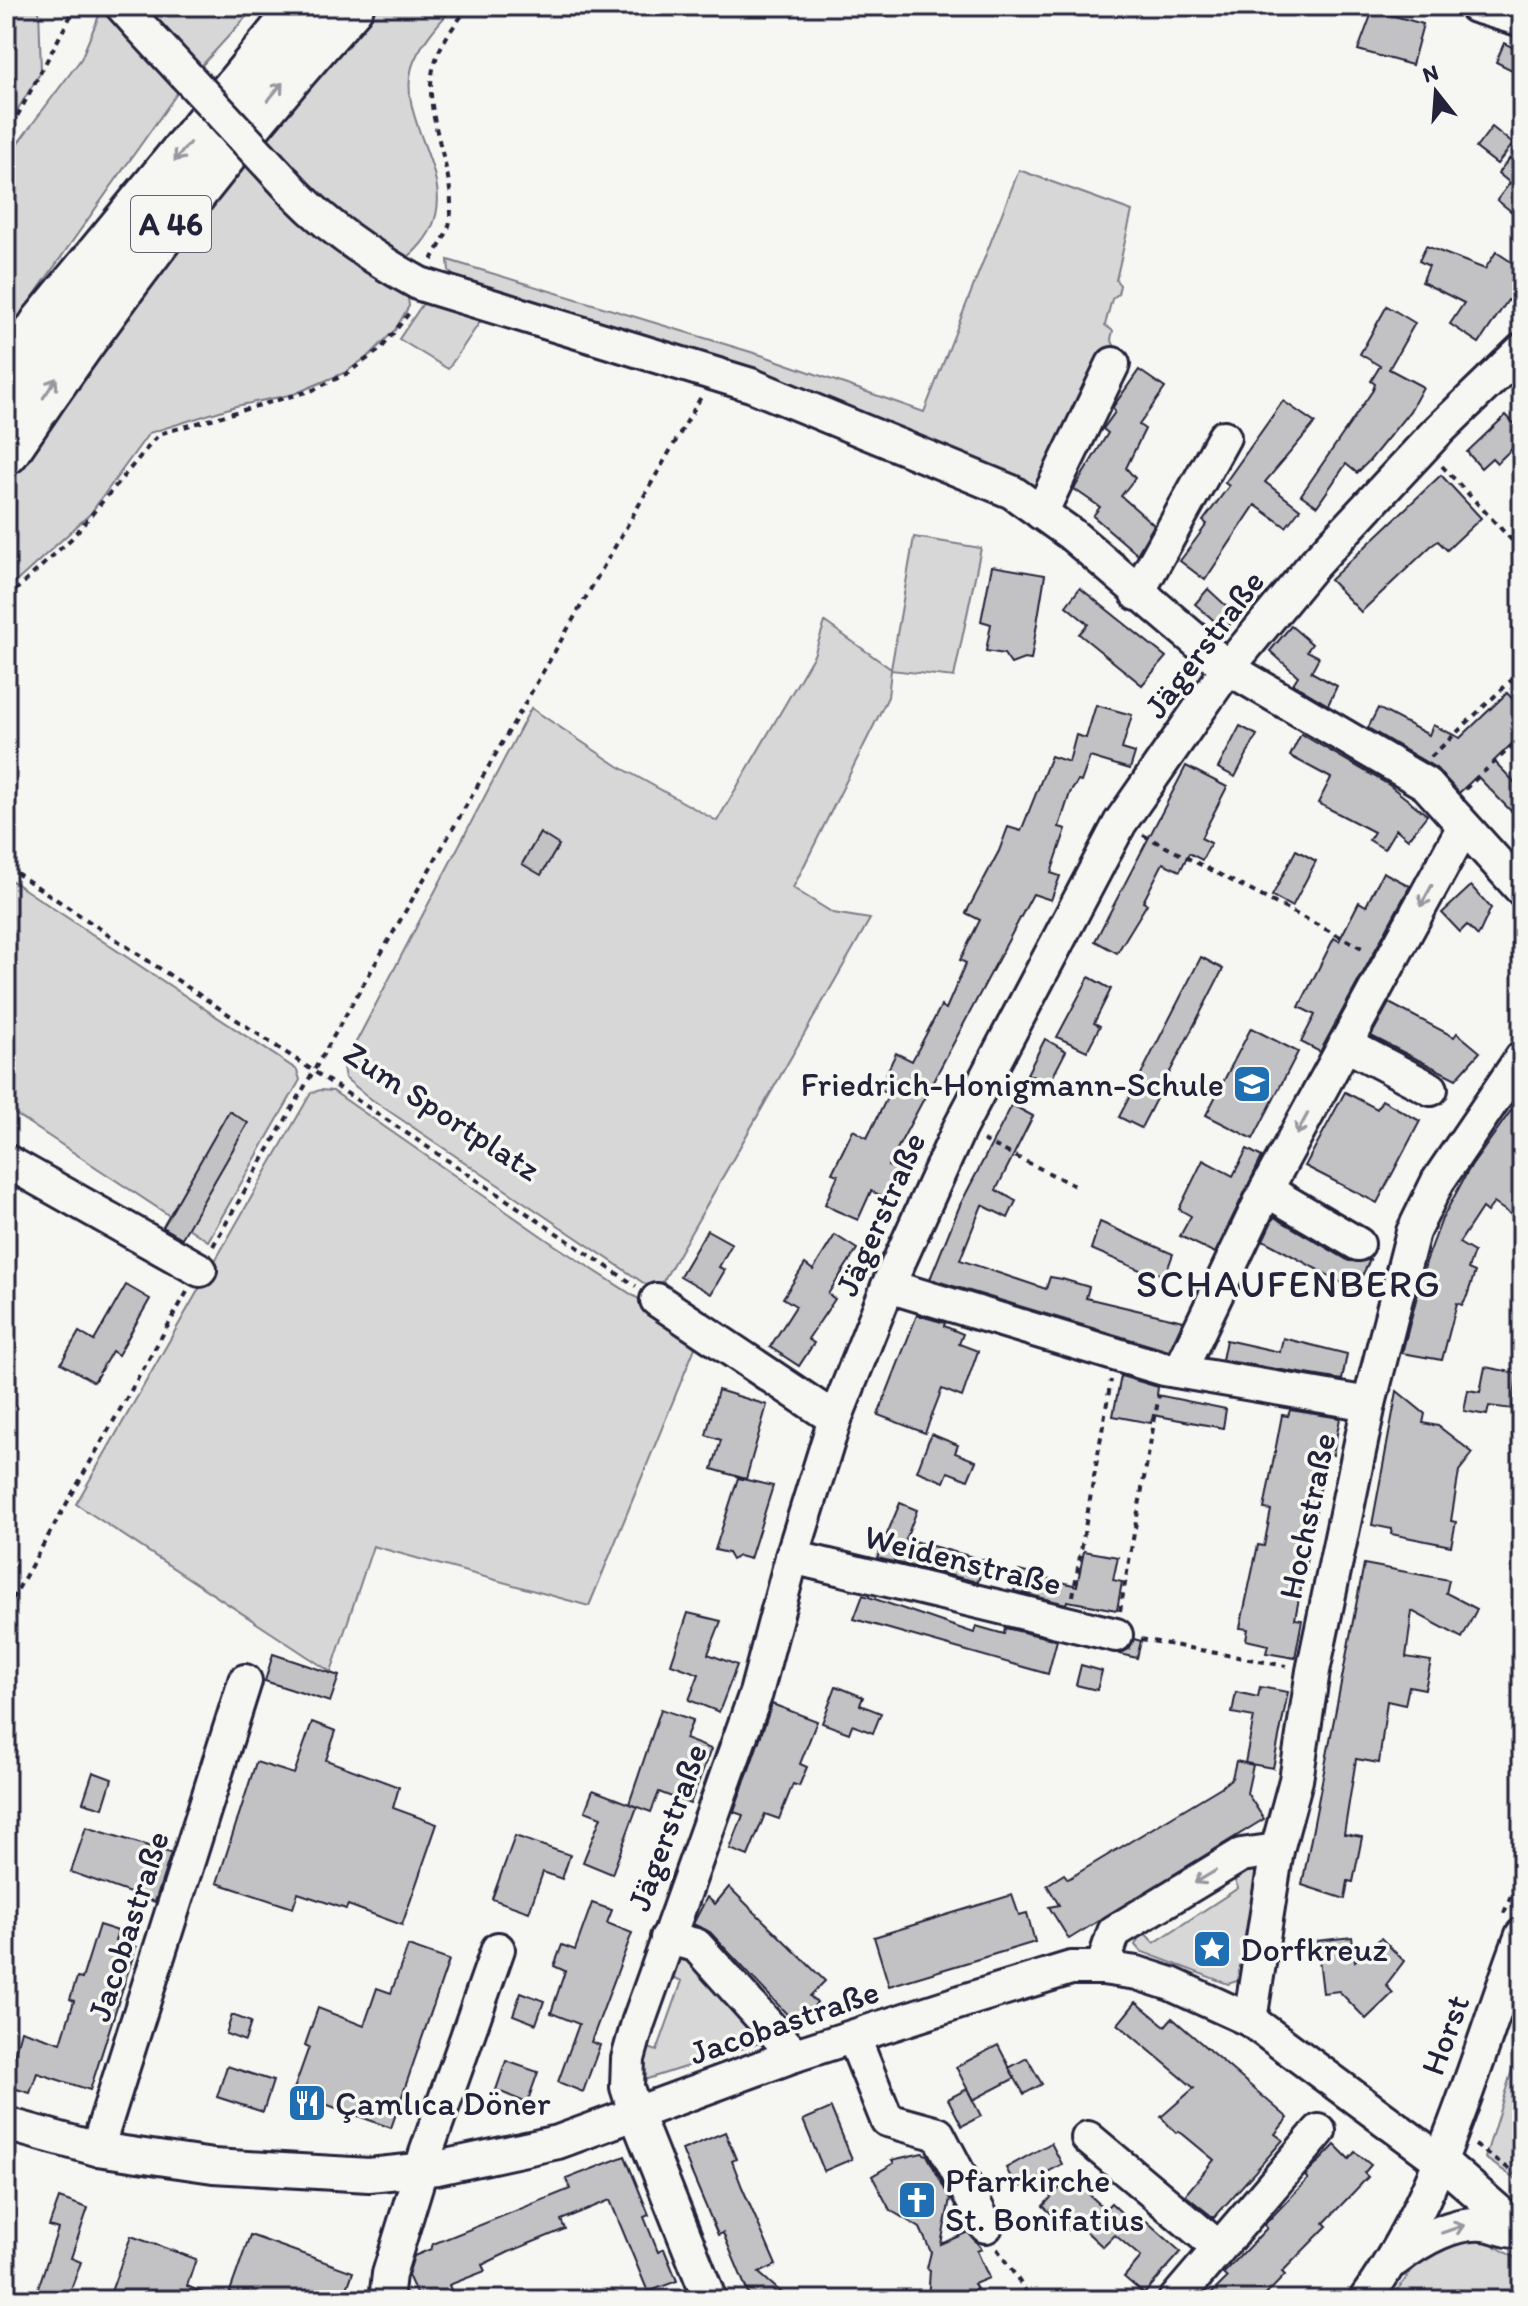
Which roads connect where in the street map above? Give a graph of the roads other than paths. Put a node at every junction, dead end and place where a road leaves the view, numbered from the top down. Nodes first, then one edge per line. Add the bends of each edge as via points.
1 (303, 6) edge
2 (351, 6) edge
3 (1475, 6) edge
4 (131, 15) edge
5 (1522, 20) edge
6 (1522, 350) edge
7 (1113, 364) dead end
8 (6, 380) edge
9 (1224, 437) dead end
10 (6, 452) edge
11 (1041, 513) junction
12 (1137, 594) junction
13 (1228, 668) junction
14 (1454, 817) junction
15 (1522, 890) edge
16 (1345, 1044) junction
17 (1522, 1057) edge
18 (1431, 1089) dead end
19 (6, 1161) edge
20 (1266, 1190) junction
21 (1358, 1244) dead end
22 (200, 1270) road end
23 (888, 1286) junction
24 (657, 1300) road end
25 (1172, 1370) junction
26 (1369, 1404) junction
27 (835, 1419) junction
28 (792, 1557) junction
29 (1116, 1635) road end
30 (245, 1681) dead end
31 (1277, 1850) junction
32 (1522, 1935) edge
33 (667, 1938) junction
34 (498, 1949) dead end
35 (1102, 1968) junction
36 (1250, 2020) junction
37 (854, 2038) junction
38 (795, 2055) junction
39 (635, 2112) junction
40 (6, 2124) edge
41 (1319, 2131) dead end
42 (1088, 2138) dead end
43 (97, 2149) junction
44 (1442, 2162) junction
45 (422, 2170) junction
46 (986, 2226) road end
47 (1521, 2231) edge
48 (1218, 2247) junction
49 (1392, 2262) junction
50 (386, 2300) edge
51 (710, 2300) edge
52 (1175, 2300) edge
53 (1365, 2300) edge

1 -> 8 highway, A 46 via 43,323
10 -> 2 highway, A 46 via 92,325 280,85
3 - 5 street
4 - 11 street, bridge via 318,217 420,284 715,373 1012,492
6 - 13 street, Jägerstraße via 1314,564
7 - 11 street
9 - 12 street
11 - 12 street
12 - 13 street
13 - 14 street via 1426,784
13 - 23 street, Jägerstraße via 1120,823 959,1129
14 - 15 street
14 -> 16 street via 1390,962
16 - 18 street
16 -> 20 street
17 - 26 street, Hochstraße via 1438,1181 1413,1232
19 - 22 street
20 - 21 street
20 - 25 street
23 - 25 street
23 - 27 street, Jägerstraße
24 - 27 street
25 - 26 street
26 - 31 street, Hochstraße via 1313,1671 1296,1780
27 - 28 street, Jägerstraße
28 - 29 street, Weidenstraße
28 - 33 street, Jägerstraße via 756,1693
30 - 43 street, Jacobastraße
31 -> 35 street via 1241,1855 1114,1932
31 - 36 street, Hochstraße
32 - 44 street, Horst
33 - 38 street via 696,1945
33 - 39 street, Jägerstraße via 628,2059 627,2087
34 - 45 street
35 - 36 street, Jacobastraße via 1171,1984
35 - 37 street, Jacobastraße via 1071,1968
36 - 44 street, Jacobastraße
37 - 38 street, Jacobastraße
37 - 46 street via 887,2120 938,2134
38 - 39 street, Jacobastraße
39 - 45 street, Jacobastraße via 558,2142
39 - 51 street, Jägerstraße
40 - 43 street, Jacobastraße
41 - 48 street
42 - 48 street
43 - 45 street, Jacobastraße via 272,2171 369,2175
44 - 47 street, Jacobastraße
44 - 49 street, Horst
45 - 50 street via 389,2274
49 -> 47 street via 1414,2245 1470,2224
48 - 52 street
49 - 53 street

